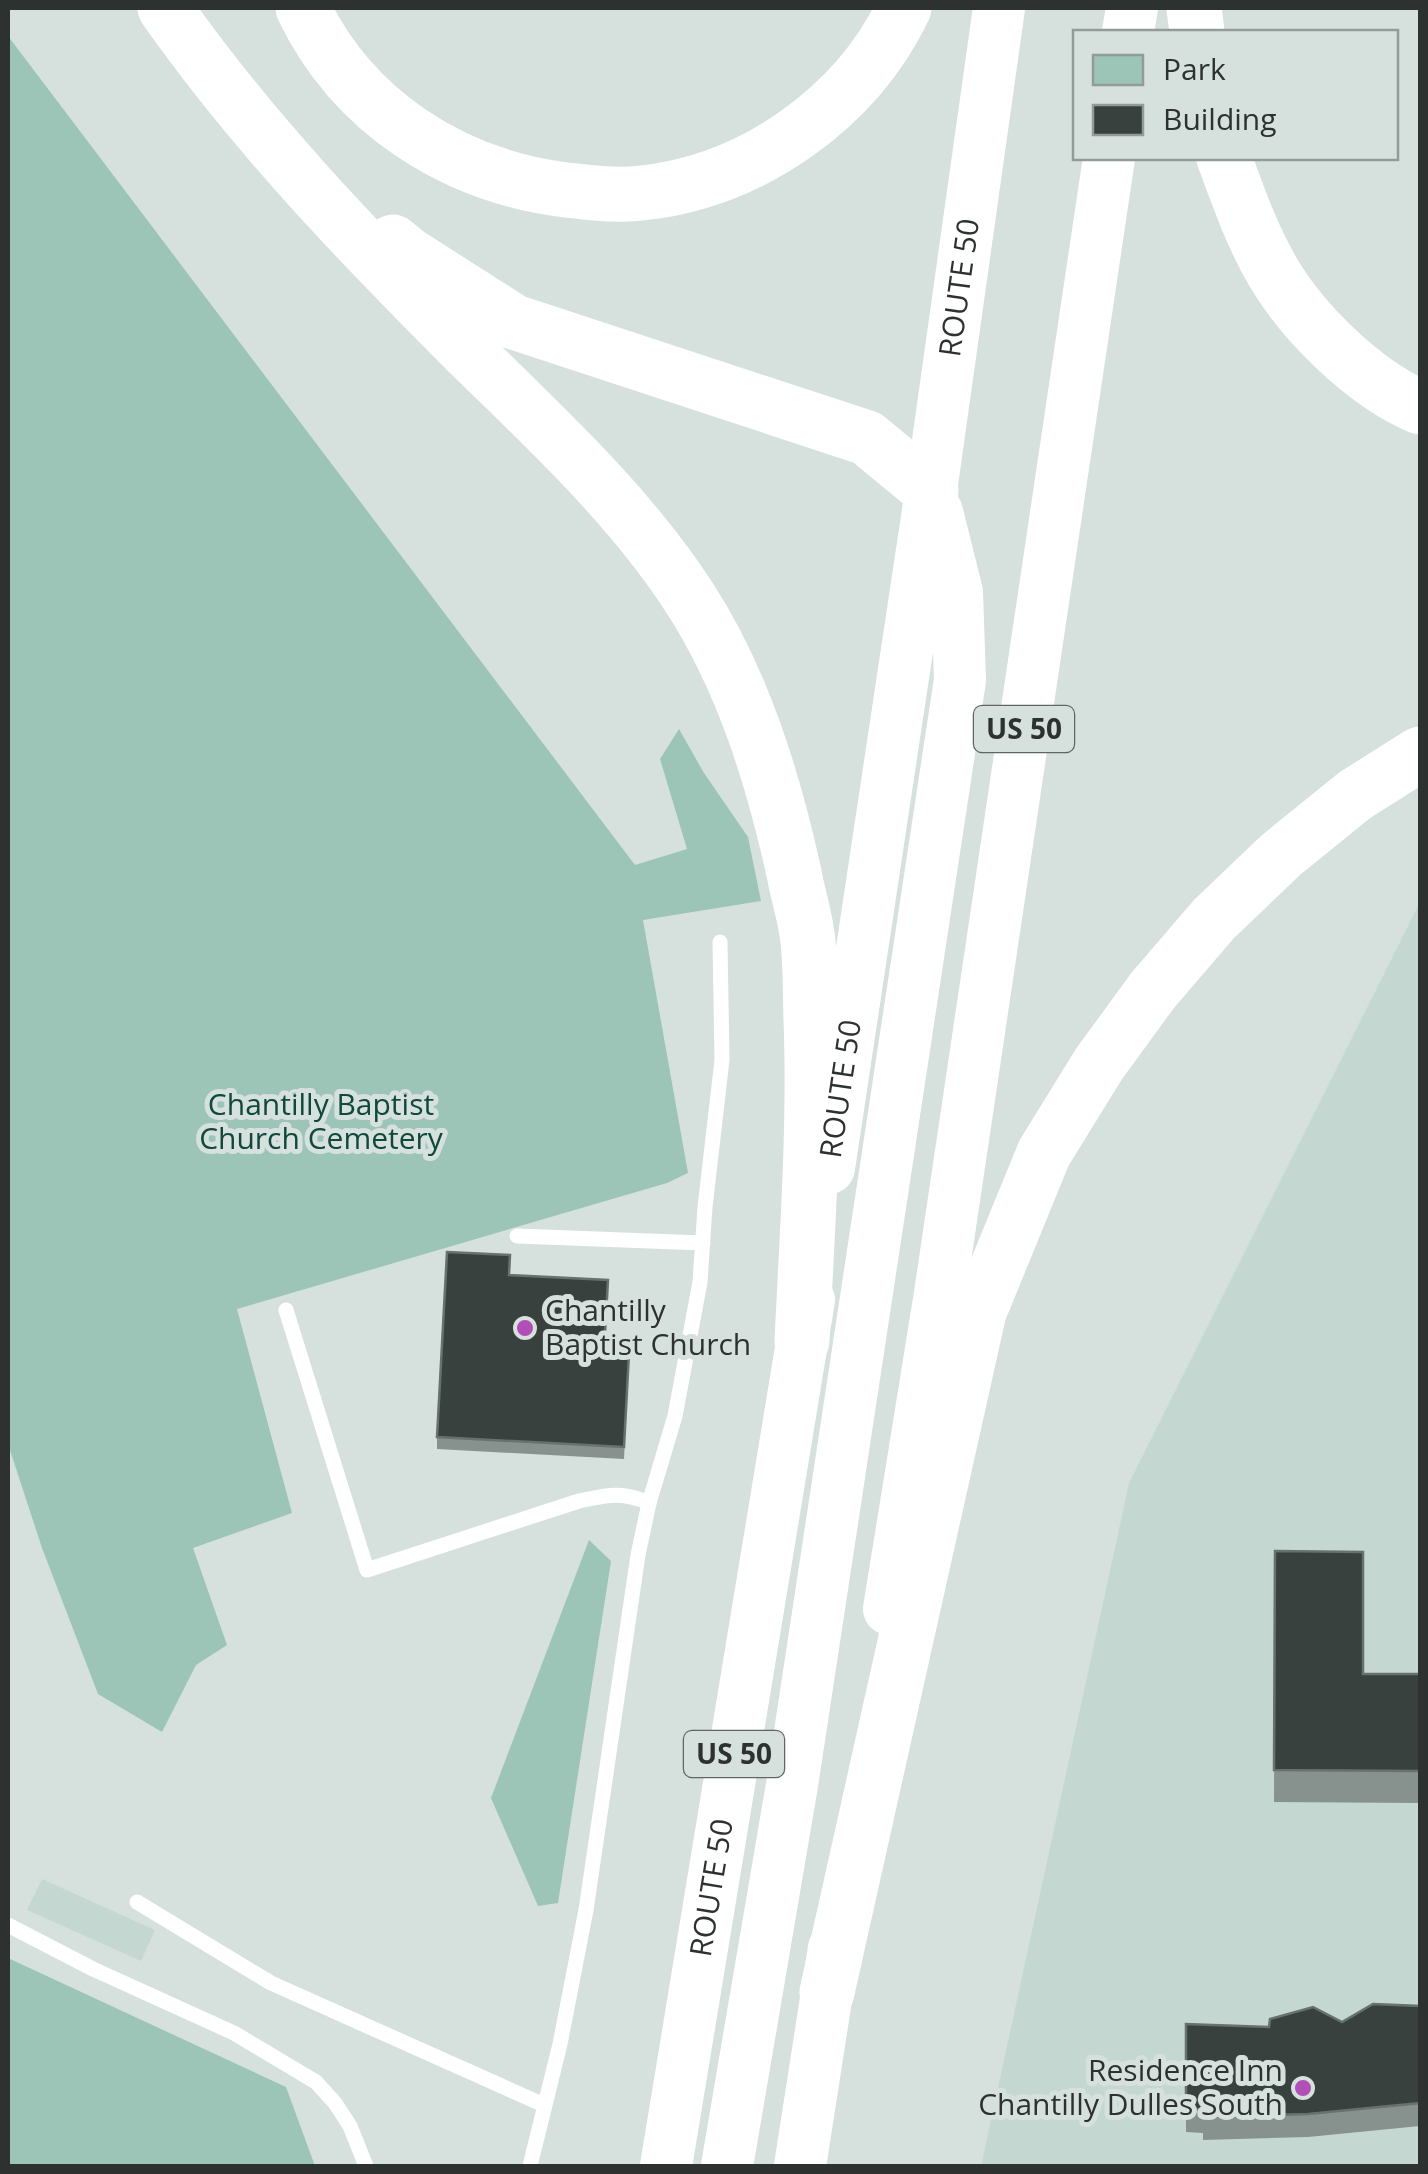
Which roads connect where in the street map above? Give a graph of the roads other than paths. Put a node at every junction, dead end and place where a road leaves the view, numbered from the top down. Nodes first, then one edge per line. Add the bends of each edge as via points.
1 (165, 8) edge
2 (303, 8) edge
3 (904, 8) edge
4 (1000, 8) edge
5 (273, 147) junction
6 (1109, 160) edge
7 (1225, 160) edge
8 (1420, 407) edge
9 (931, 492) junction
10 (1420, 754) edge
11 (720, 942) dead end
12 (517, 1236) dead end
13 (702, 1243) junction
14 (286, 1310) dead end
15 (802, 1341) junction
16 (649, 1502) junction
17 (138, 1902) dead end
18 (8, 1925) edge
19 (827, 1992) junction
20 (544, 2105) junction
21 (366, 2166) edge
22 (530, 2166) edge
23 (666, 2166) edge
24 (727, 2166) edge
25 (800, 2166) edge

1 - 5 highway
2 - 3 highway via 365,95 427,144 532,186 641,194 766,154 850,87
4 - 9 highway, ROUTE 50 / US 50
5 - 9 highway via 409,255 514,322 867,438
5 - 15 highway via 592,475 654,548 722,655 779,806 808,942 814,1087
6 - 19 highway, US 50 via 939,1300
7 - 8 highway via 1274,272 1298,307 1342,354
9 - 15 highway, ROUTE 50 / US 50
9 - 24 highway via 957,592 960,680 789,1804
10 - 19 highway via 1356,795 1214,918 1110,1050 1044,1153 979,1312
11 - 13 lane via 722,1060
12 - 13 lane
13 - 16 lane via 682,1383
14 - 16 lane via 367,1570 579,1502 624,1494
15 - 23 highway, ROUTE 50 / US 50
16 - 20 lane via 586,1910
17 - 20 lane via 270,1983
18 - 21 lane via 234,2033 316,2082 350,2126
19 - 25 highway, US 50
20 - 22 lane

